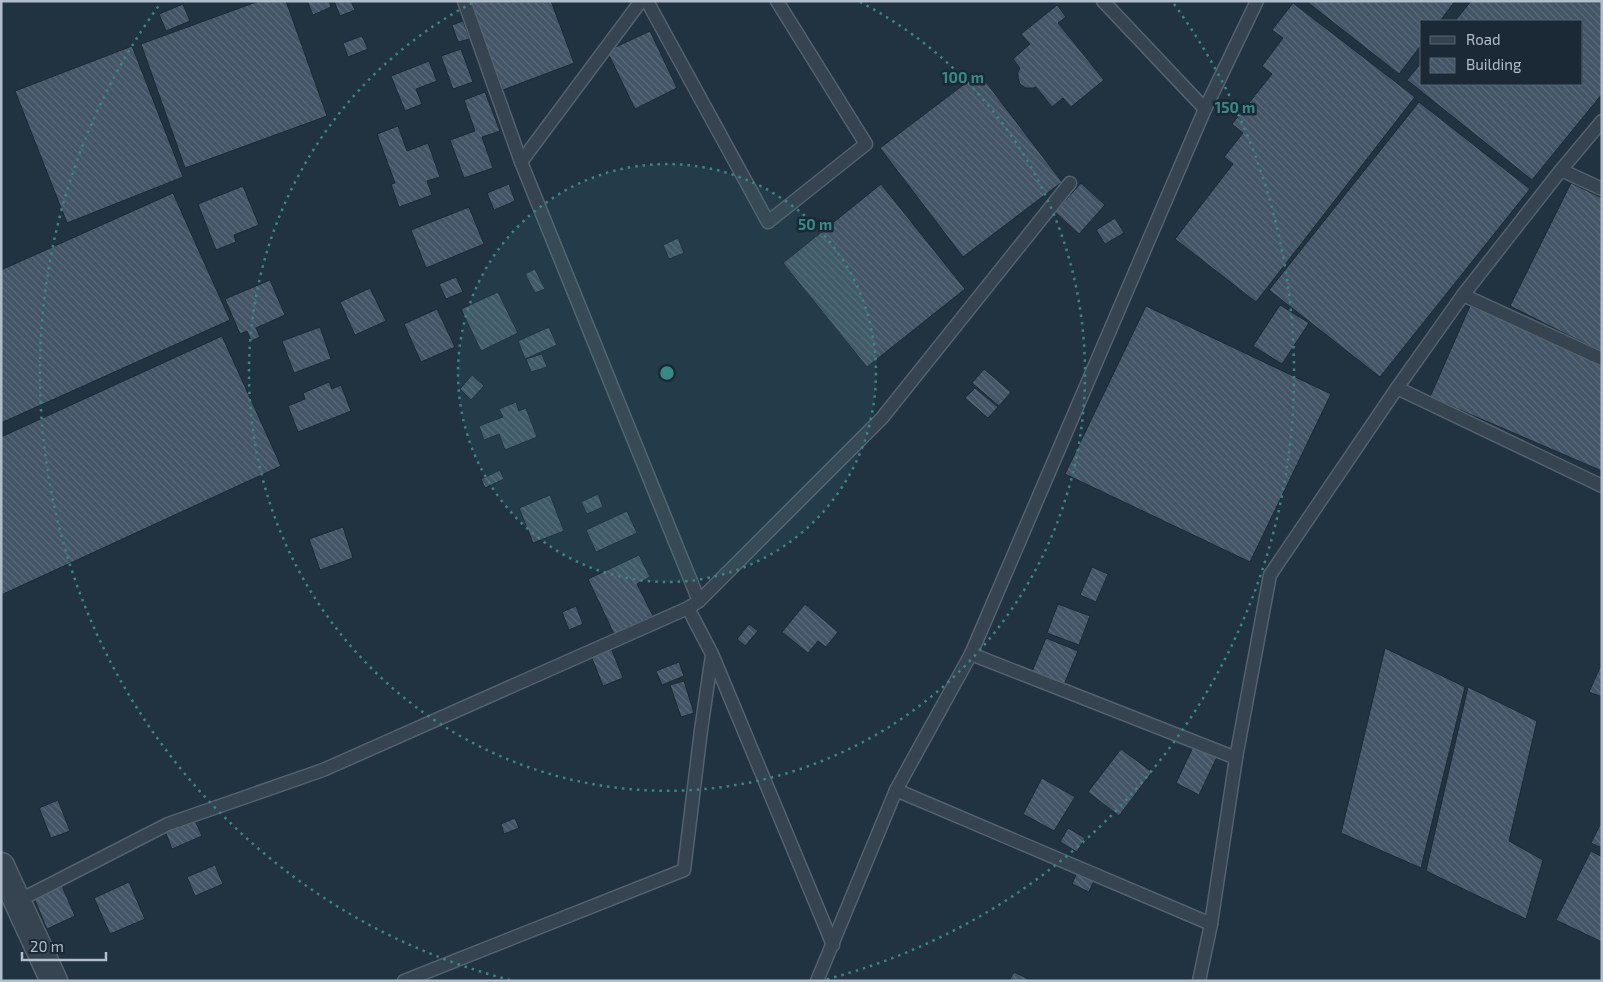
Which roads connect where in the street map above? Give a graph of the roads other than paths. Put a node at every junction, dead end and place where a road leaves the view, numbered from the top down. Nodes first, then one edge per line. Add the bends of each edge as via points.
1 (464, 1) edge
2 (641, 1) edge
3 (647, 1) edge
4 (777, 1) edge
5 (1103, 1) edge
6 (1258, 1) edge
7 (1205, 110) junction
8 (1602, 121) edge
9 (521, 162) junction
10 (1561, 170) junction
11 (1070, 183) dead end
12 (1602, 189) edge
13 (1463, 295) junction
14 (1602, 359) edge
15 (1397, 388) junction
16 (1602, 486) edge
17 (699, 601) junction
18 (688, 608) junction
19 (712, 654) junction
20 (971, 654) junction
21 (1236, 758) junction
22 (896, 790) junction
23 (1, 866) edge
24 (18, 901) junction
25 (1211, 924) junction
26 (833, 945) junction
27 (54, 981) edge
28 (404, 981) edge
29 (817, 981) edge
30 (1199, 981) edge

1 - 9 lane
2 - 9 lane
3 - 4 lane via 768,222 866,144
5 - 7 lane
6 - 7 lane
7 - 20 lane
8 - 10 lane
9 - 17 lane
10 - 12 lane
10 - 13 lane
11 - 17 lane via 882,418
13 - 14 lane
13 - 15 lane
15 - 16 lane
15 - 21 lane via 1270,575
17 - 18 lane
18 - 19 lane
18 - 24 lane via 323,770 168,824
19 - 26 lane
19 - 28 lane via 684,870
20 - 21 lane
20 - 22 lane
21 - 25 lane
22 - 25 lane
22 - 26 lane
23 - 24 street
24 - 27 street
25 - 30 lane
26 - 29 lane

